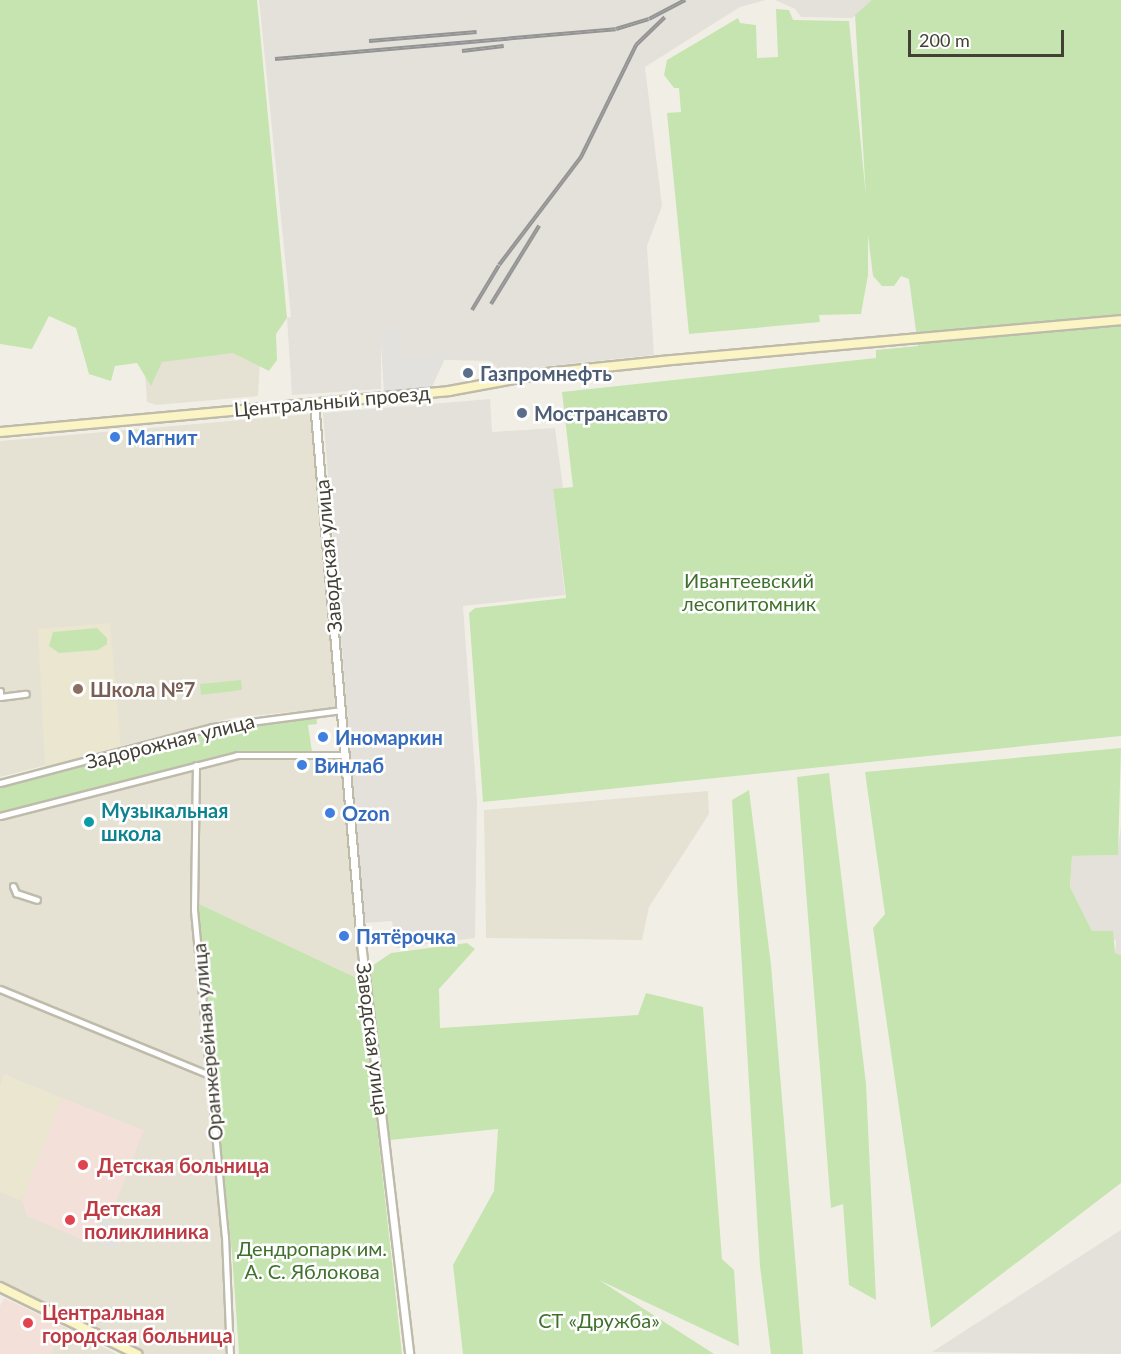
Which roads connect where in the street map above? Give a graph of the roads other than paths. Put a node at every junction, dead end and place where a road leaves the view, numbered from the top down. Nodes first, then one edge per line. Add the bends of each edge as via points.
1 (1121, 320) edge
2 (314, 402) junction
3 (0, 432) edge
4 (0, 691) edge
5 (26, 694) dead end
6 (342, 710) junction
7 (346, 755) junction
8 (196, 765) junction
9 (0, 783) edge
10 (0, 816) edge
11 (13, 886) dead end
12 (37, 900) dead end
13 (0, 989) edge
14 (207, 1074) junction
15 (0, 1287) edge
16 (137, 1354) edge
17 (230, 1354) edge
18 (409, 1354) edge

1 - 2 main road, Центральный проезд via 662,361 546,373 449,391
2 - 3 main road, Центральный проезд
2 - 6 street, Заводская улица
4 - 5 street via 0,697
6 - 7 street, Заводская улица
6 - 9 street, Задорожная улица via 212,727
7 - 8 street, Задорожная улица via 258,753
7 - 18 street, Заводская улица via 361,943
8 - 10 street, Задорожная улица
8 - 14 street, Оранжерейная улица via 194,899
11 - 12 street via 16,893
13 - 14 street
14 - 17 street, Оранжерейная улица via 225,1236
15 - 16 main road

